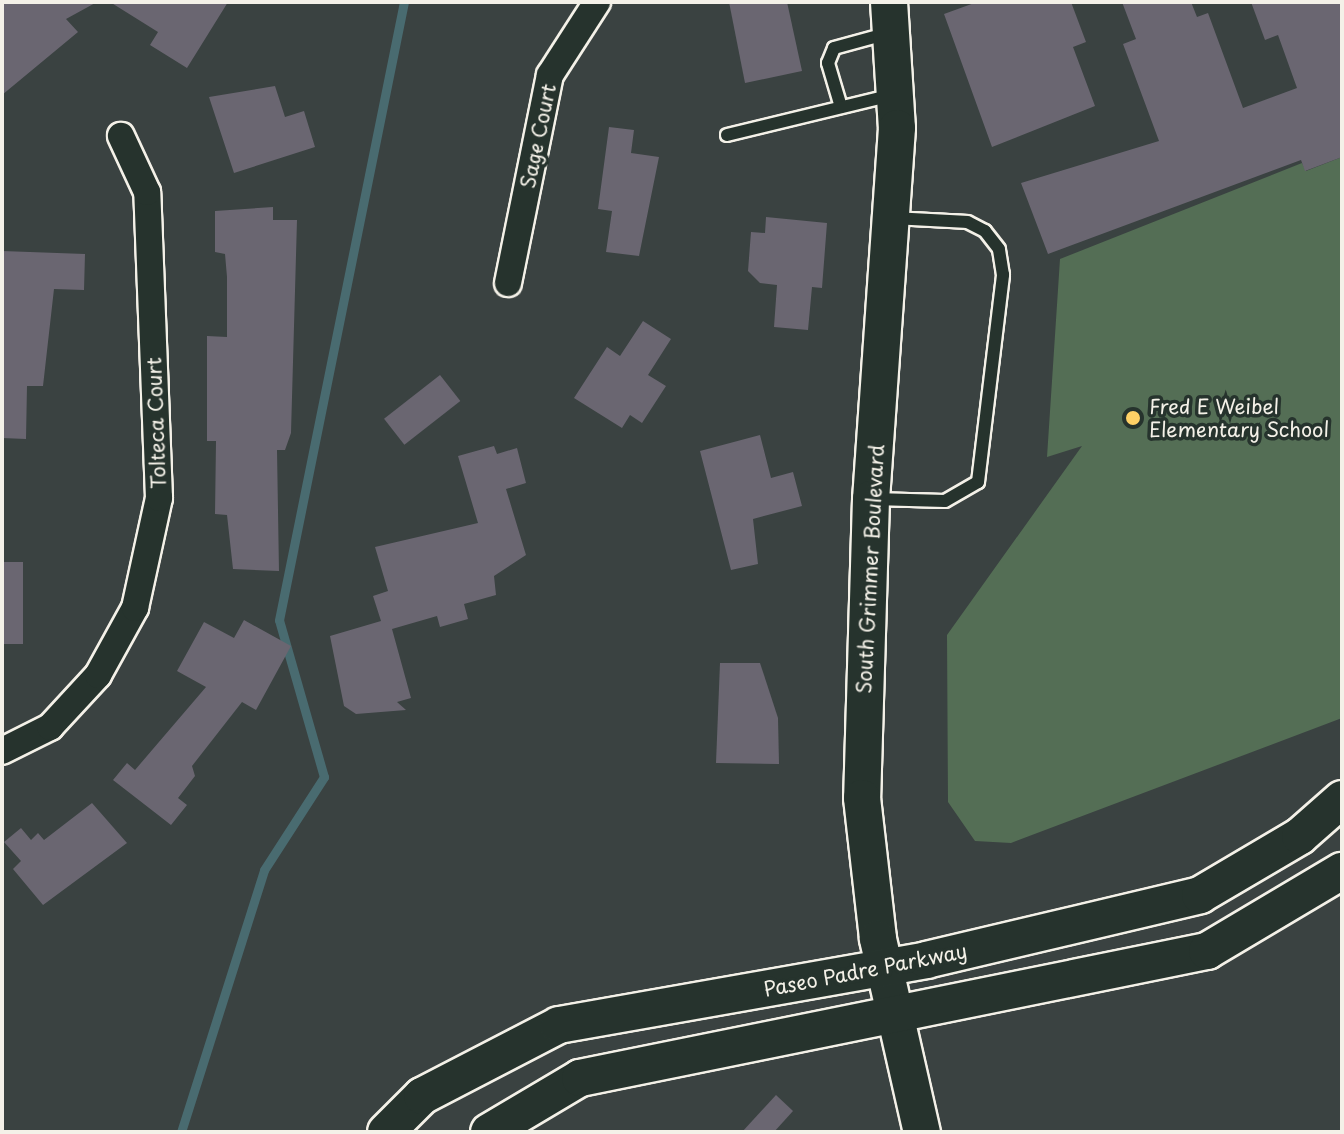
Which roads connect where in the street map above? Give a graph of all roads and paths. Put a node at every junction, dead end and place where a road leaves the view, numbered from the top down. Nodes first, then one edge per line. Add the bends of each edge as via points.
1 (597, 2) edge
2 (890, 17) edge
3 (895, 94) junction
4 (841, 107) junction
5 (727, 135) dead end
6 (121, 136) dead end
7 (891, 217) junction
8 (508, 283) dead end
9 (871, 499) junction
10 (2, 751) edge
11 (1342, 799) edge
12 (1342, 871) edge
13 (884, 969) junction
14 (894, 1017) junction
15 (386, 1132) edge
16 (489, 1132) edge
17 (922, 1132) edge

1 - 8 street, Sage Court via 550,75
2 - 3 main road, South Grimmer Boulevard
2 - 4 lane via 834,48 828,63
3 - 4 lane
3 - 7 main road, South Grimmer Boulevard
4 - 5 lane
6 - 10 street, Tolteca Court via 147,192 159,498 135,608 98,675 50,727
7 - 9 main road, South Grimmer Boulevard
7 - 9 lane via 967,222 985,231 999,249 1003,275 978,482 945,501
9 - 13 main road, South Grimmer Boulevard via 862,798
11 - 13 main road, Paseo Padre Parkway via 1300,836 1200,895
12 - 14 main road via 1207,951
13 - 14 main road, South Grimmer Boulevard
13 - 15 main road, Paseo Padre Parkway via 559,1025 422,1096
14 - 16 main road via 580,1078
14 - 17 main road, South Grimmer Boulevard

